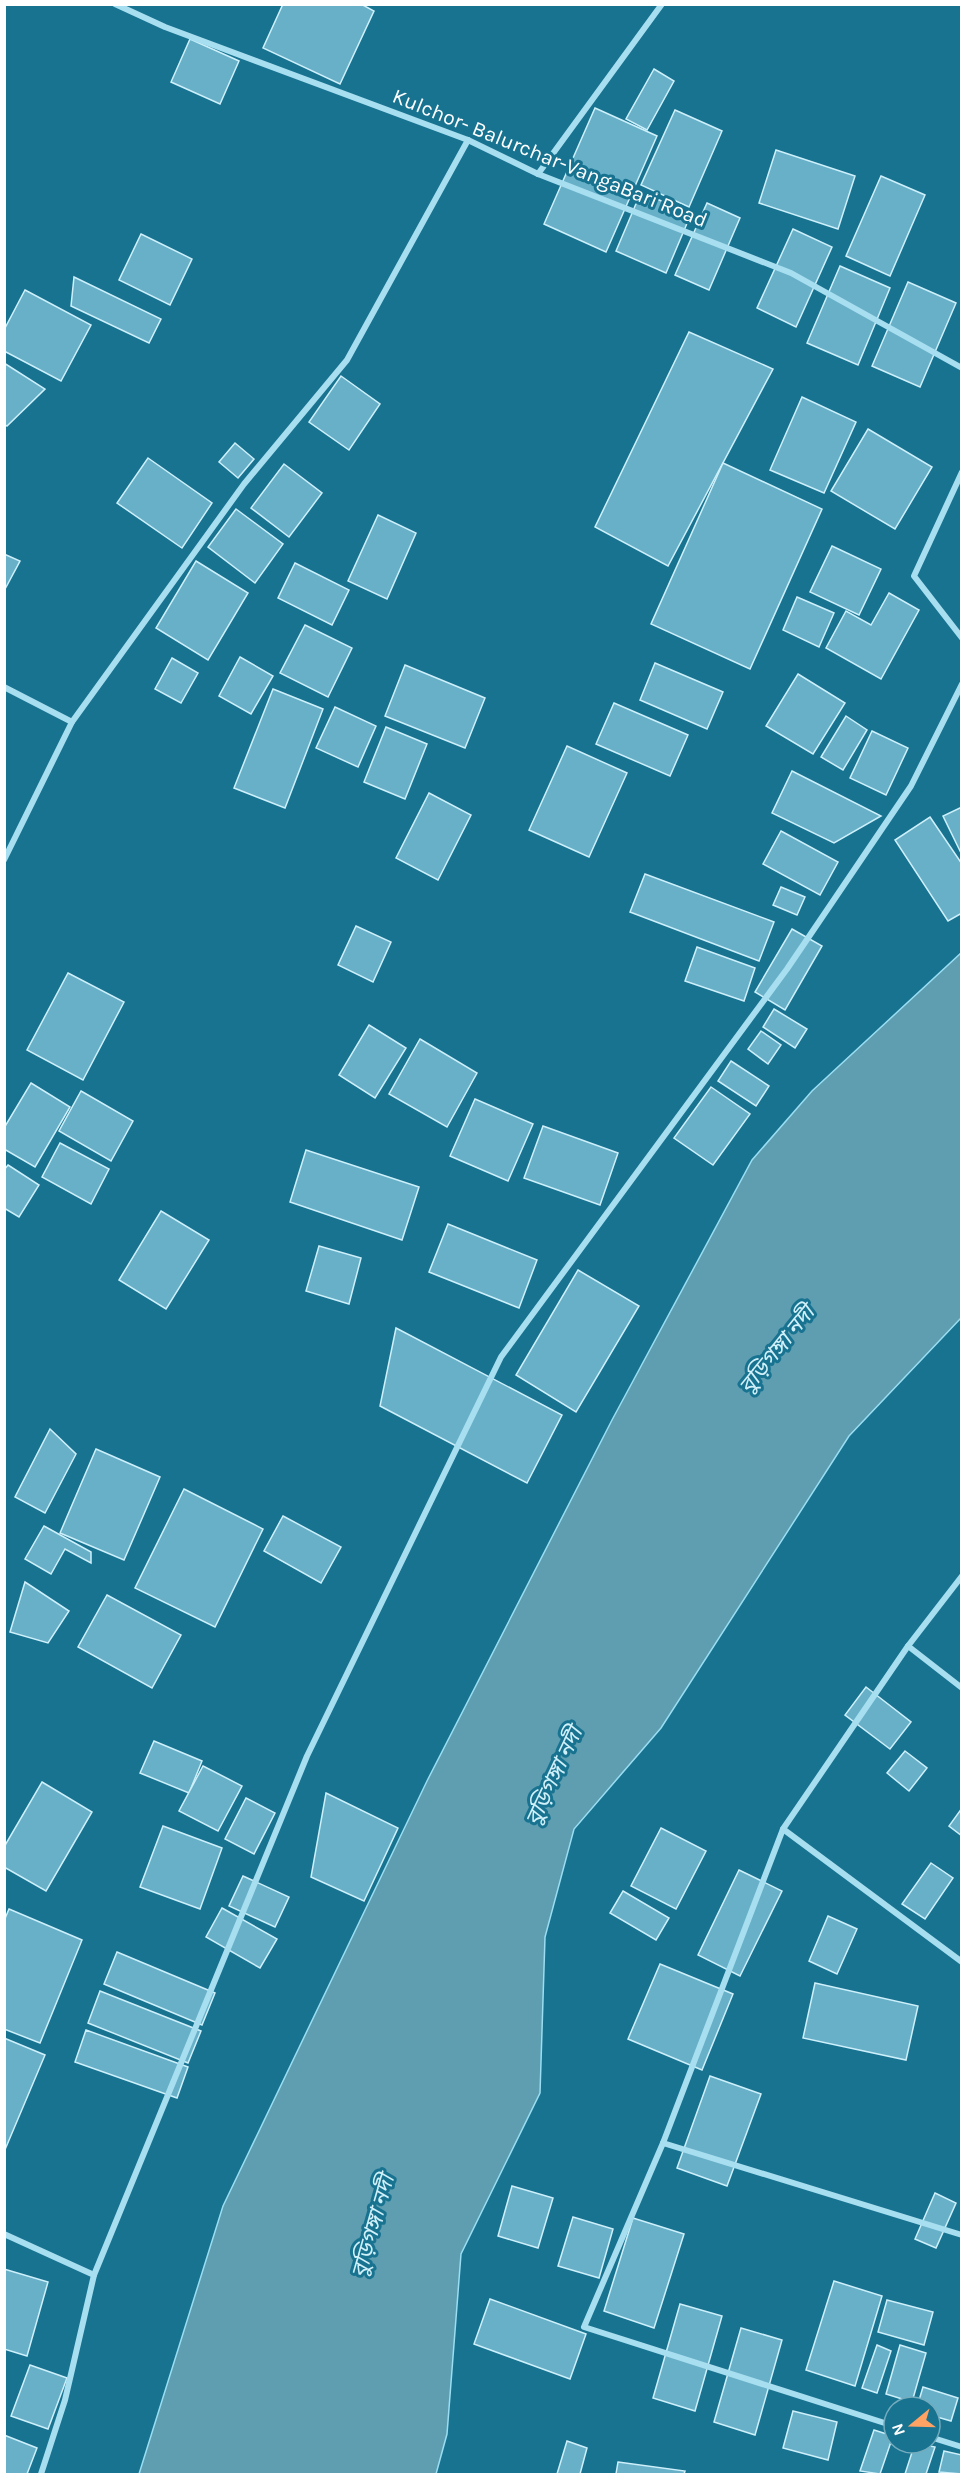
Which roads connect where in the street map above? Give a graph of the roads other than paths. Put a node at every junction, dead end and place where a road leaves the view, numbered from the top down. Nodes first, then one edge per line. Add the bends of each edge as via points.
1 (115, 4) edge
2 (662, 4) edge
3 (468, 140) junction
4 (538, 174) junction
5 (962, 368) edge
6 (962, 472) edge
7 (962, 638) edge
8 (962, 684) edge
9 (4, 687) edge
10 (72, 722) junction
11 (4, 860) edge
12 (962, 1576) edge
13 (908, 1646) junction
14 (962, 1688) edge
15 (783, 1829) junction
16 (962, 1962) edge
17 (663, 2143) junction
18 (4, 2234) edge
19 (962, 2235) edge
20 (94, 2275) junction
21 (882, 2422) edge
22 (942, 2441) edge
23 (962, 2447) edge
24 (41, 2475) edge

1 - 3 street, Kulchor- Balurchar-VangaBari Road via 165,27
2 - 4 street
3 - 4 street, Kulchor- Balurchar-VangaBari Road
3 - 10 street via 346,360 244,484
4 - 5 street, Kulchor- Balurchar-VangaBari Road via 791,273
6 - 7 street via 914,576
8 - 20 street via 911,786 787,969 501,1357 307,1756
9 - 10 street
10 - 11 street
12 - 13 street
13 - 14 street
13 - 15 street
15 - 16 street
15 - 17 street
17 - 19 street
17 - 21 street via 584,2327
18 - 20 street
20 - 24 street via 65,2400
22 - 23 street

